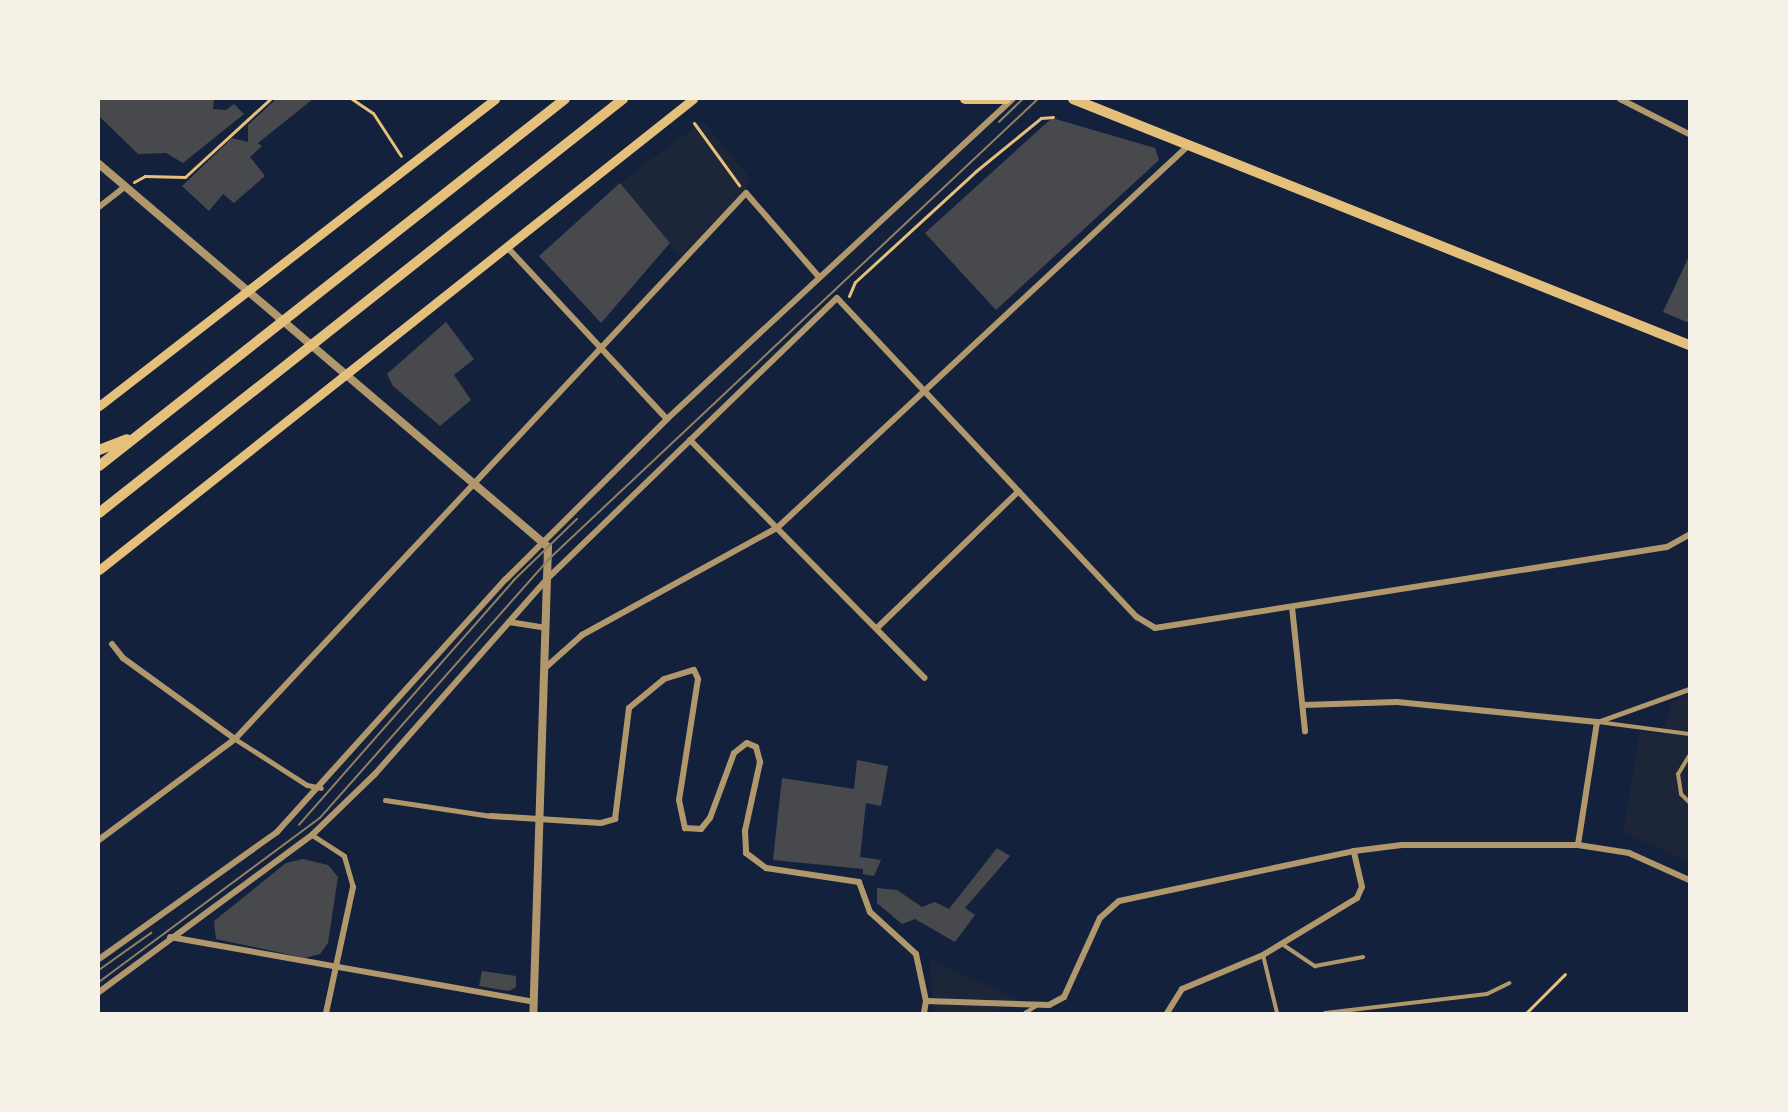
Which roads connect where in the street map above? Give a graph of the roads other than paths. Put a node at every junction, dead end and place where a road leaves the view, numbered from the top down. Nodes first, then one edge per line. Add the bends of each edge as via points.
1 (495, 99) edge
2 (560, 99) edge
3 (565, 99) edge
4 (623, 99) edge
5 (693, 99) edge
6 (965, 99) edge
7 (1006, 99) edge
8 (1012, 99) edge
9 (1073, 99) edge
10 (1620, 99) edge
11 (1090, 103) edge
12 (552, 110) junction
13 (1689, 134) edge
14 (1191, 144) junction
15 (99, 164) edge
16 (125, 187) junction
17 (99, 207) edge
18 (507, 247) junction
19 (819, 277) junction
20 (251, 292) junction
21 (285, 319) junction
22 (315, 345) junction
23 (1689, 345) edge
24 (597, 350) junction
25 (346, 374) junction
26 (924, 389) junction
27 (99, 406) edge
28 (667, 419) junction
29 (136, 436) junction
30 (690, 440) junction
31 (99, 450) edge
32 (99, 466) edge
33 (472, 481) junction
34 (1019, 491) junction
35 (99, 513) edge
36 (777, 528) junction
37 (1689, 535) edge
38 (545, 542) junction
39 (99, 570) edge
40 (548, 578) junction
41 (1292, 607) junction
42 (509, 621) junction
43 (545, 628) junction
44 (877, 628) junction
45 (112, 644) dead end
46 (545, 668) junction
47 (925, 678) dead end
48 (1689, 689) edge
49 (1302, 705) junction
50 (1597, 722) junction
51 (1305, 731) dead end
52 (1689, 734) edge
53 (235, 739) junction
54 (1689, 756) edge
55 (321, 788) junction
56 (385, 800) dead end
57 (1689, 802) edge
58 (490, 816) joint
59 (540, 818) junction
60 (312, 835) junction
61 (99, 840) edge
62 (1578, 845) junction
63 (1354, 851) junction
64 (1689, 880) edge
65 (353, 887) joint
66 (170, 937) junction
67 (1281, 944) junction
68 (1263, 955) junction
69 (1363, 957) dead end
70 (99, 959) edge
71 (335, 968) junction
72 (1510, 983) dead end
73 (99, 992) edge
74 (926, 1001) junction
75 (534, 1002) junction
76 (1042, 1003) junction
77 (326, 1013) edge
78 (533, 1013) edge
79 (924, 1013) edge
80 (1025, 1013) edge
81 (1167, 1013) edge
82 (1277, 1013) edge
83 (1325, 1013) edge

1 - 20 main road
2 - 12 main road
3 - 12 main road
4 - 22 main road
5 - 18 main road
6 - 7 main road
8 - 19 street
9 - 11 main road
10 - 13 street
11 - 14 main road
12 - 21 main road
14 - 23 main road
14 - 26 street
15 - 16 street
16 - 17 street
16 - 20 street
18 - 24 street
18 - 25 main road
19 - 24 street via 746,194
19 - 28 street
20 - 21 street
20 - 27 main road
21 - 22 street
21 - 29 main road
22 - 25 street
22 - 35 main road
24 - 28 street
24 - 33 street
25 - 33 street
25 - 39 main road
26 - 30 street via 837,298
26 - 34 street
26 - 36 street
28 - 38 street
29 - 31 main road
29 - 32 main road
30 - 36 street
30 - 40 street
33 - 38 street
33 - 53 street
34 - 41 street via 1137,617 1155,628
34 - 44 street
36 - 44 street
36 - 46 street via 582,635
37 - 41 street via 1667,547
38 - 40 street
38 - 55 street
40 - 42 street
40 - 43 street
41 - 49 street
42 - 43 street
42 - 60 street via 375,774
43 - 46 street
44 - 47 street
45 - 53 street
46 - 59 street
48 - 50 street
49 - 50 street via 1397,702
49 - 51 street
50 - 52 lane
50 - 62 street
53 - 55 street via 307,785
53 - 61 street
54 - 57 lane via 1678,774 1681,794
55 - 70 street via 277,832
56 - 58 street
58 - 59 street
59 - 74 street via 601,824 615,819 629,708 664,679 694,670 698,678 679,800 685,828 701,829 710,818 734,753 747,743 756,747 760,762 745,831 746,853 766,868 859,882 870,912 916,954
59 - 75 street
60 - 65 street via 344,856
60 - 66 street
62 - 63 street via 1402,845
62 - 64 street via 1629,853
63 - 67 street via 1360,894
63 - 76 street via 1119,901 1100,918 1064,997
65 - 71 street
66 - 71 street
66 - 73 street
67 - 68 street
67 - 69 lane via 1315,966
68 - 81 street via 1182,989
68 - 82 lane
71 - 75 street
71 - 77 street
72 - 83 lane via 1487,994
74 - 76 street
74 - 79 street
75 - 78 street
76 - 80 lane

